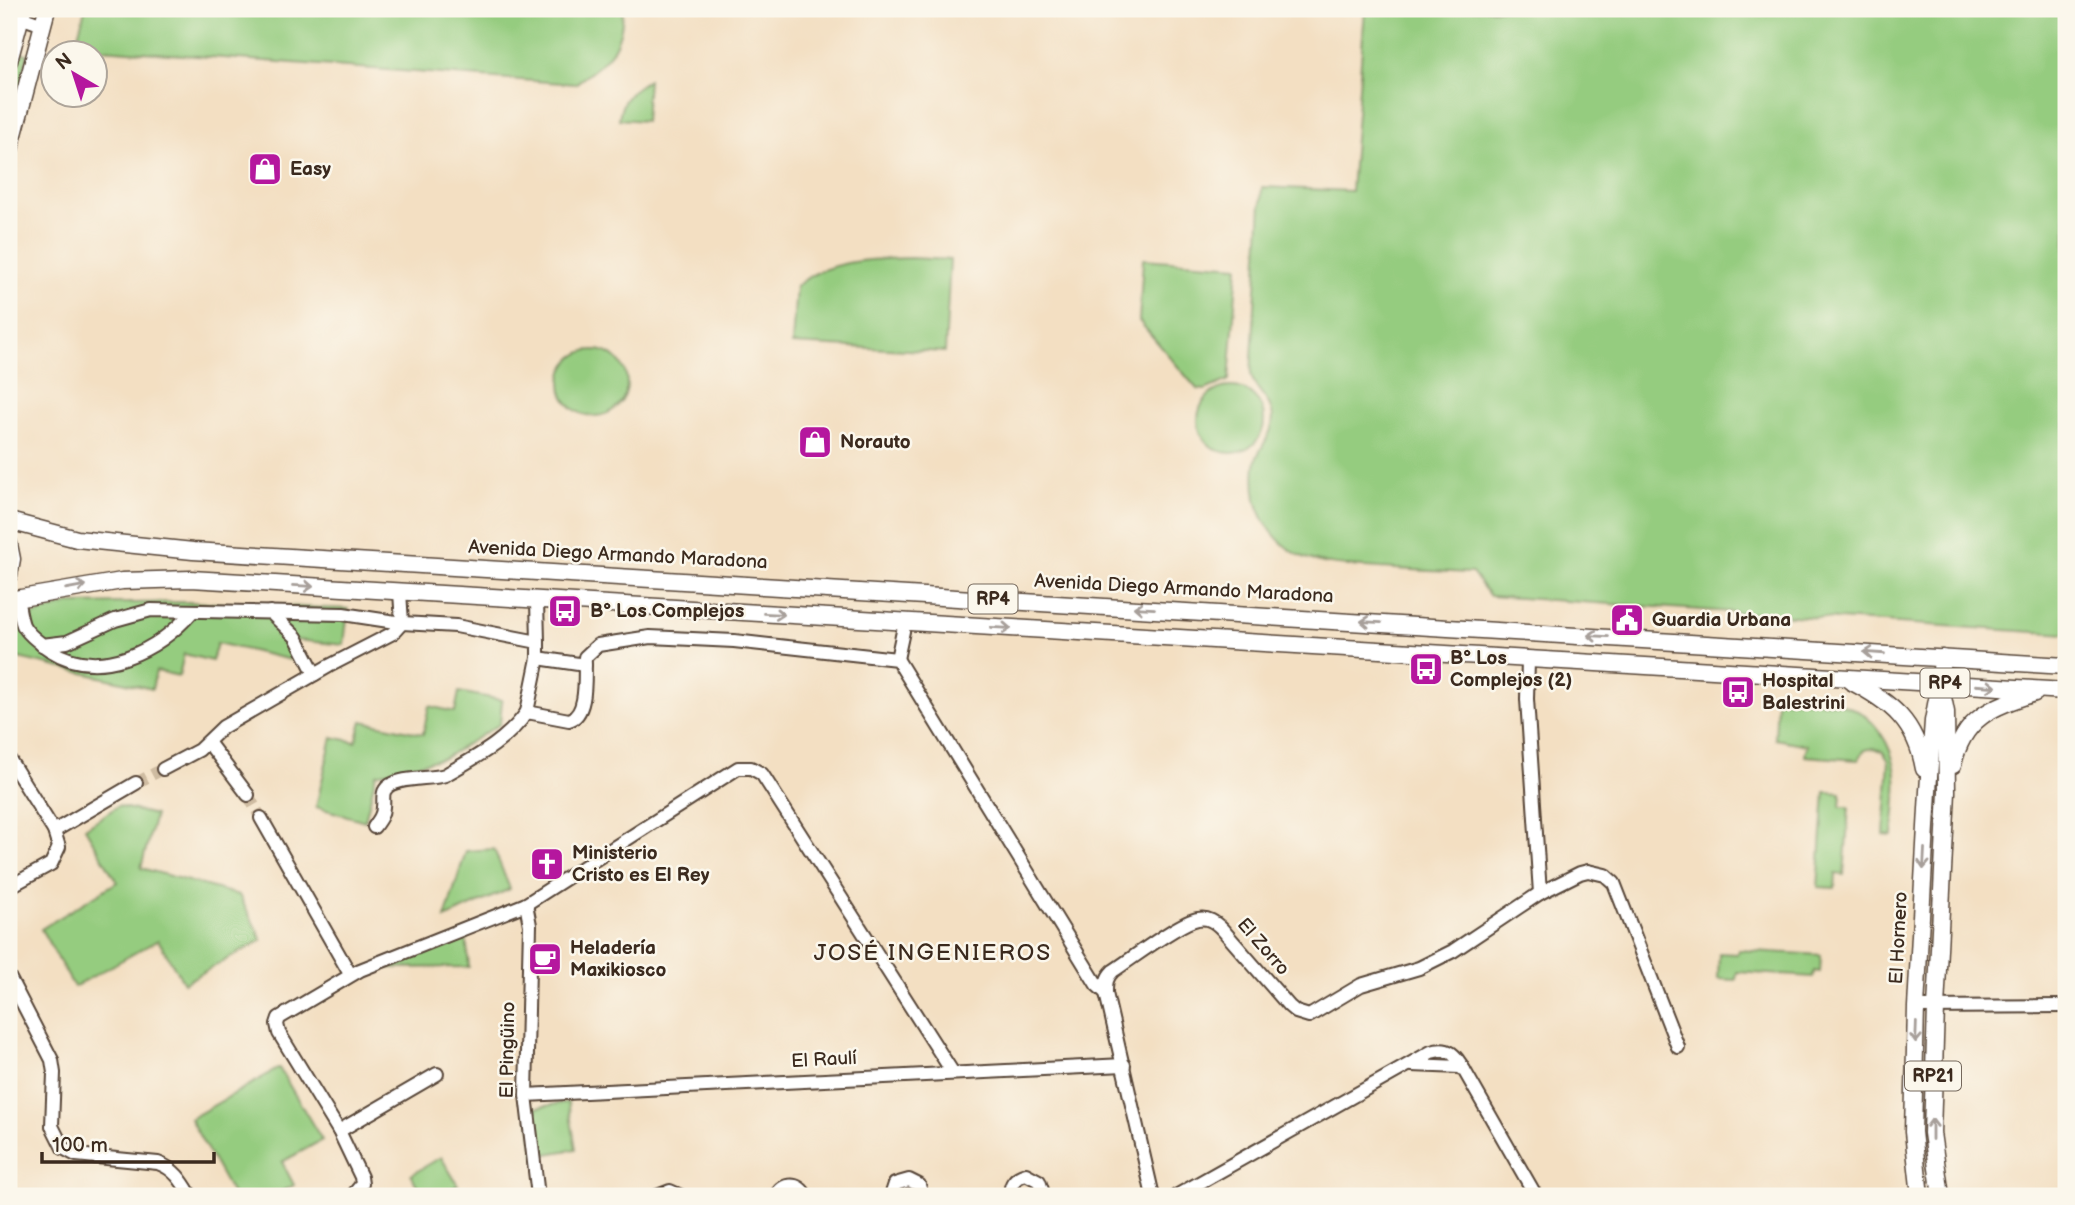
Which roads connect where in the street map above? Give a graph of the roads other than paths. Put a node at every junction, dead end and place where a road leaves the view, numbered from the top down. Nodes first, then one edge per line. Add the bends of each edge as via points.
1 (17, 12) edge
2 (45, 17) edge
3 (9, 61) edge
4 (9, 153) edge
5 (9, 508) edge
6 (9, 521) edge
7 (45, 530) junction
8 (9, 543) edge
9 (9, 575) edge
10 (400, 592) junction
11 (13, 599) edge
12 (537, 600) junction
13 (193, 611) junction
14 (270, 612) junction
15 (905, 622) junction
16 (402, 623) junction
17 (538, 642) junction
18 (43, 645) junction
19 (538, 658) junction
20 (1942, 658) junction
21 (897, 659) junction
22 (1528, 660) junction
23 (585, 665) junction
24 (2066, 666) edge
25 (315, 674) junction
26 (1845, 679) junction
27 (1940, 683) junction
28 (2045, 690) junction
29 (2066, 691) edge
30 (527, 712) junction
31 (208, 742) junction
32 (9, 759) edge
33 (163, 769) tunnel mouth
34 (136, 783) tunnel mouth
35 (1928, 791) junction
36 (1947, 792) junction
37 (248, 795) tunnel mouth
38 (261, 818) tunnel mouth
39 (374, 827) dead end
40 (54, 831) junction
41 (9, 887) edge
42 (1540, 894) junction
43 (526, 904) junction
44 (350, 974) junction
45 (9, 977) edge
46 (1106, 993) junction
47 (2066, 1006) edge
48 (1916, 1007) junction
49 (1936, 1007) junction
50 (1678, 1047) dead end
51 (1124, 1065) junction
52 (953, 1073) junction
53 (437, 1074) dead end
54 (526, 1095) junction
55 (339, 1131) junction
56 (191, 1196) edge
57 (352, 1196) edge
58 (538, 1196) edge
59 (657, 1196) edge
60 (681, 1196) edge
61 (776, 1196) edge
62 (806, 1196) edge
63 (891, 1196) edge
64 (922, 1196) edge
65 (1012, 1196) edge
66 (1041, 1196) edge
67 (1153, 1196) edge
68 (1176, 1196) edge
69 (1536, 1196) edge
70 (1920, 1196) edge
71 (1941, 1196) edge

1 - 2 street
1 - 3 main road
2 - 4 main road
5 - 7 main road
6 - 7 main road, Avenida Diego Armando Maradona / RP4
20 -> 7 main road, Avenida Diego Armando Maradona / RP4 via 193,551 88,540
8 - 9 main road
11 -> 10 main road, RP4 via 153,579
10 - 12 main road, RP4
10 - 16 street
11 - 18 street via 22,623
12 -> 15 main road, RP4
12 - 17 street
13 - 14 street
13 - 18 street via 146,611 67,642
13 - 18 street via 161,642 117,660 78,662
14 - 16 street via 343,614
14 - 25 street via 296,637
15 - 21 street
15 -> 22 main road, RP4
16 - 17 street via 456,626
16 - 25 street via 393,633
17 - 19 street
19 - 23 street
19 - 30 street
20 - 24 main road, Avenida Diego Armando Maradona / RP4
20 - 27 main road, El Hornero / RP21
21 - 23 street via 734,641 650,638 598,645 585,657
21 - 46 street
22 - 26 main road, RP4
22 - 42 street
23 - 30 street via 581,712 576,718
25 - 31 street via 223,727
26 - 27 main road, RP4
26 - 35 main road via 1877,695 1905,721 1921,751
27 -> 28 main road, RP4
27 - 35 main road, El Hornero / RP21
27 - 36 main road, El Hornero / RP21 via 1946,712
28 - 29 main road, RP4
28 - 36 main road via 2004,703 1973,722 1960,740
30 - 39 street via 501,742 445,775 387,787 381,817
31 - 33 street
31 - 37 street
32 - 40 street
34 - 40 street
35 -> 48 main road, El Hornero / RP21
36 - 49 main road, El Hornero / RP21
38 - 44 street
40 - 41 street via 59,847 55,859
42 - 46 street, El Zorro via 1453,951 1419,968 1361,985 1309,1016 1289,1006 1222,929 1202,918 1112,971
42 - 50 street, El Zorro via 1588,871 1614,883
43 - 44 street
43 - 52 street via 738,768 758,771
43 - 54 street, El Pingüino via 530,925
44 - 55 street via 285,1013 276,1024
45 - 56 street via 52,1060 52,1126 63,1148 76,1155 167,1166
46 - 51 street
47 - 49 street
48 - 49 street
48 -> 70 main road, El Hornero / RP21 via 1913,1132
71 -> 49 main road, El Hornero / RP21 via 1932,1133
51 - 52 street, El Raulí
51 - 67 street
52 - 54 street, El Raulí
53 - 55 street
54 - 58 street, El Pingüino
55 - 57 street via 361,1177 362,1184
59 - 60 street via 670,1191
61 - 62 street via 793,1185
63 - 64 street via 895,1184 909,1180 919,1185
65 - 66 street via 1013,1182 1026,1174 1039,1181
68 - 69 street via 1409,1065 1464,1069

